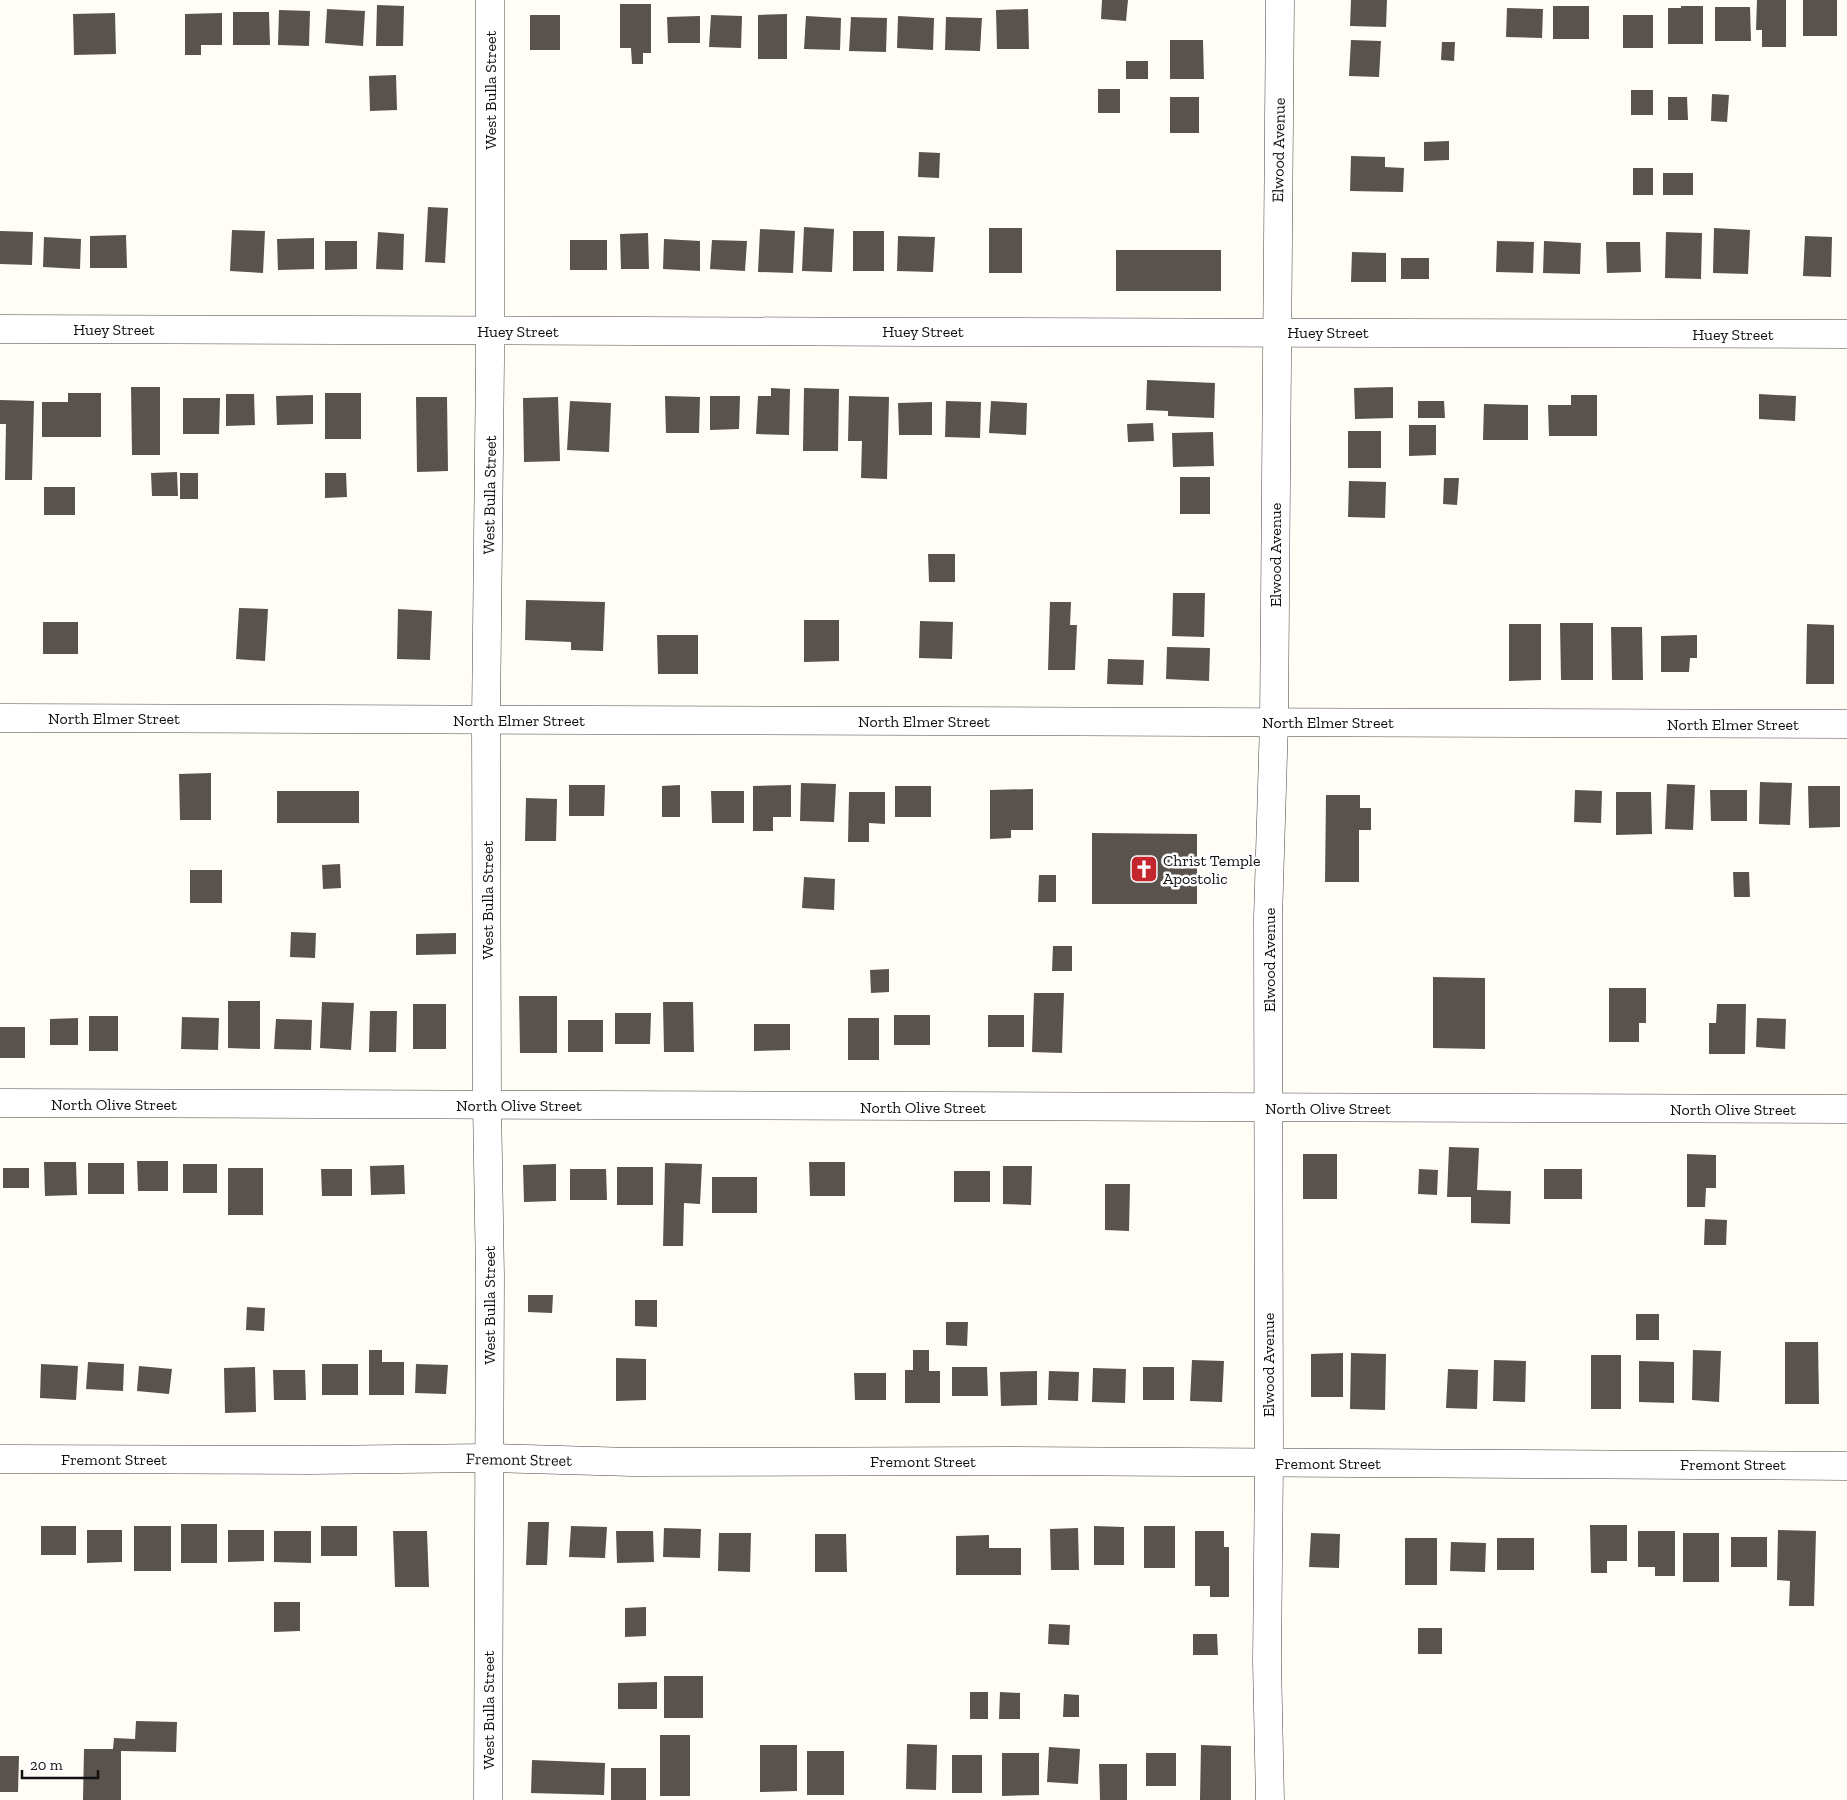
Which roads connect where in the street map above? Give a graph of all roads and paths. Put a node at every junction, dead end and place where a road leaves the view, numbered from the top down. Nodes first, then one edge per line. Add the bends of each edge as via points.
1 (490, 0) edge
2 (1280, 0) edge
3 (0, 328) edge
4 (490, 332) junction
5 (1276, 332) junction
6 (1847, 334) edge
7 (0, 718) edge
8 (486, 720) junction
9 (1274, 722) junction
10 (1847, 724) edge
11 (0, 1103) edge
12 (487, 1104) junction
13 (1268, 1108) junction
14 (1847, 1109) edge
15 (488, 1458) junction
16 (0, 1459) edge
17 (1269, 1463) junction
18 (1847, 1466) edge
19 (488, 1800) edge
20 (1270, 1800) edge

1 - 4 street, West Bulla Street
2 - 5 street, Elwood Avenue
3 - 4 street, Huey Street
4 - 5 street, Huey Street
4 - 8 street, West Bulla Street
5 - 6 street, Huey Street
5 - 9 street, Elwood Avenue
7 - 8 street, North Elmer Street
8 - 9 street, North Elmer Street
8 - 12 street, West Bulla Street
9 - 10 street, North Elmer Street
9 - 13 street, Elwood Avenue via 1268,918
11 - 12 street, North Olive Street
12 - 13 street, North Olive Street
12 - 15 street, West Bulla Street via 490,1276
13 - 14 street, North Olive Street
13 - 17 street, Elwood Avenue
15 - 16 street, Fremont Street
15 - 17 street, Fremont Street via 632,1462
15 - 19 street, West Bulla Street
17 - 18 street, Fremont Street
17 - 20 street, Elwood Avenue via 1267,1662

